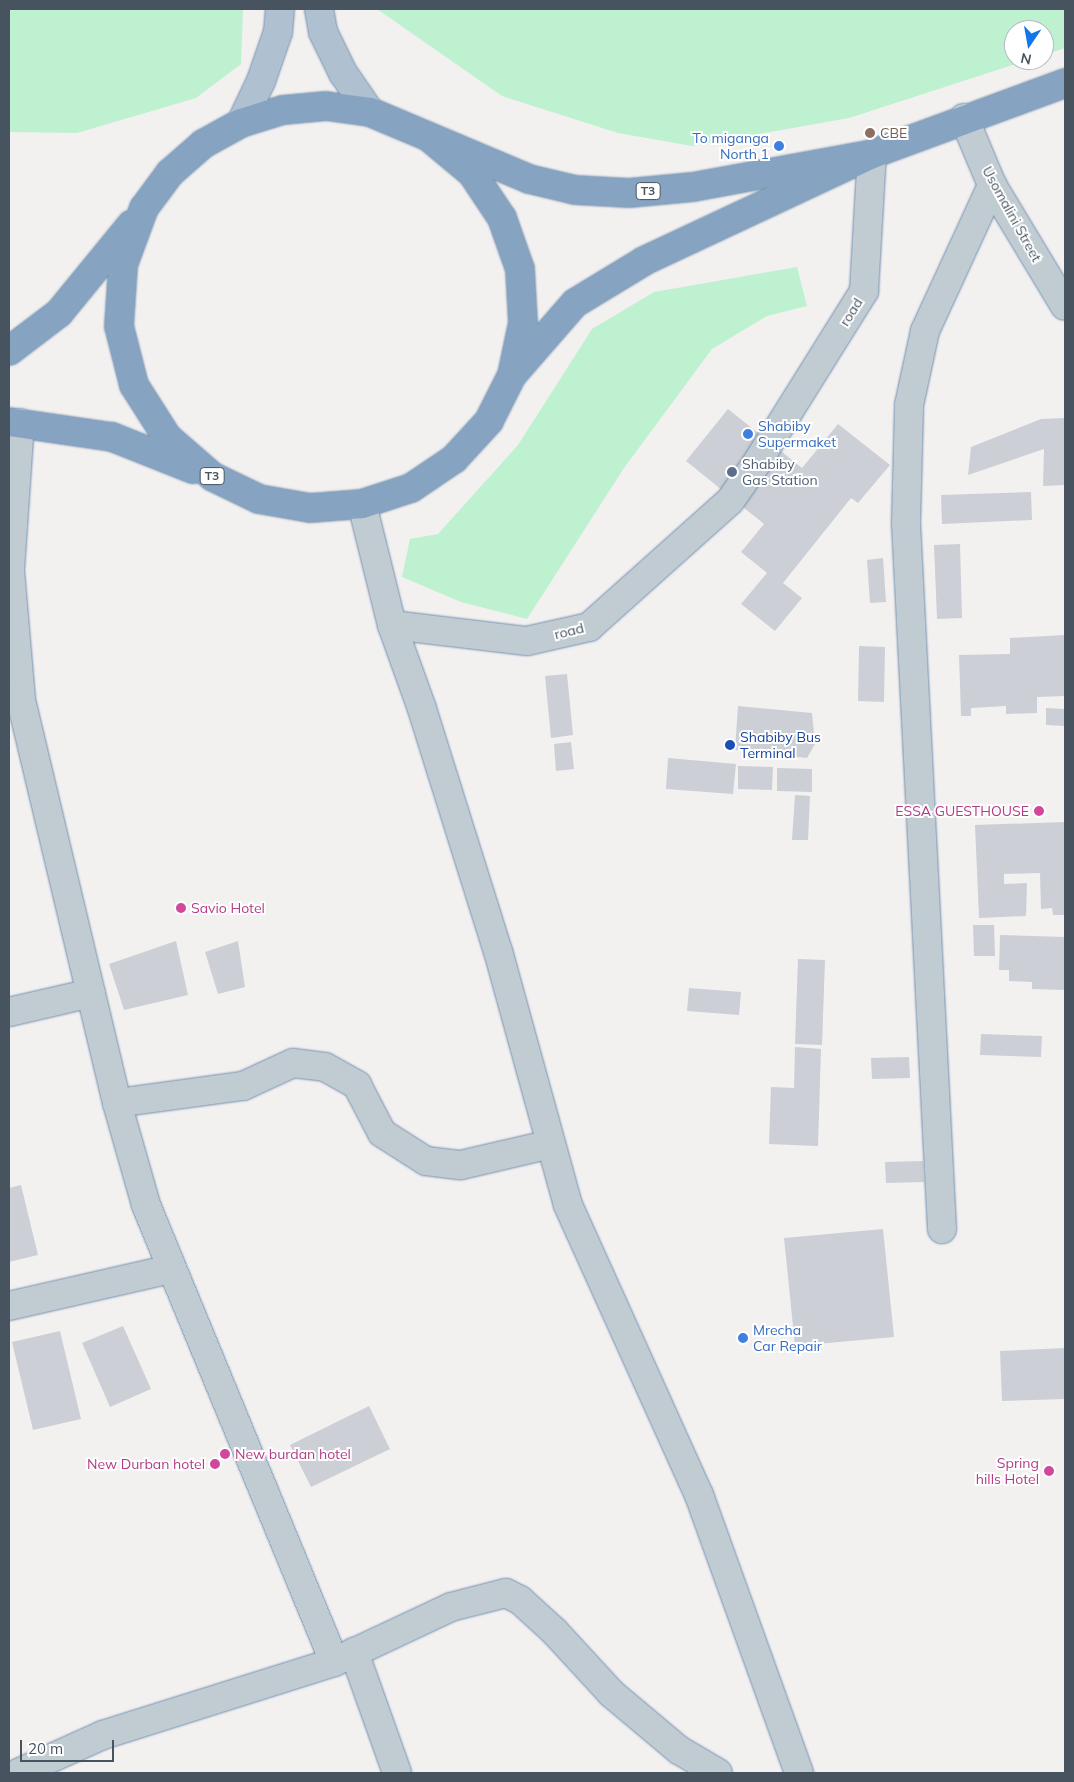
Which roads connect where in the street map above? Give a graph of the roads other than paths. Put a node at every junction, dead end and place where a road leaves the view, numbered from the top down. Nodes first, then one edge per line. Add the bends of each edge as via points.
1 (280, 9) edge
2 (319, 9) edge
3 (1065, 84) edge
4 (370, 112) junction
5 (964, 118) junction
6 (241, 123) junction
7 (430, 138) junction
8 (872, 154) junction
9 (992, 184) junction
10 (144, 208) junction
11 (1065, 306) edge
12 (9, 351) edge
13 (512, 375) junction
14 (14, 422) edge
15 (213, 477) junction
16 (362, 504) junction
17 (392, 625) junction
18 (15, 702) edge
19 (91, 994) junction
20 (9, 1012) edge
21 (117, 1103) junction
22 (552, 1144) junction
23 (942, 1229) dead end
24 (171, 1269) junction
25 (9, 1306) edge
26 (344, 1657) junction
27 (18, 1773) edge
28 (397, 1773) edge
29 (718, 1773) edge
30 (799, 1773) edge

1 - 6 main road via 278,32 261,81
2 - 4 main road via 327,40 343,72
3 - 5 highway, T3
4 - 6 highway, T3 via 326,106 283,110
4 - 7 highway, T3
5 - 8 highway, T3
5 - 9 street, Usomalini Street
6 - 10 highway, T3 via 202,144 170,173
7 - 8 highway, T3 via 528,179 575,190 629,193 693,186
7 - 13 highway, T3 via 472,173 502,218 520,269 523,323
8 - 13 highway, T3 via 629,270 575,303
8 - 17 street, road via 864,291 730,501 589,627 527,641
9 - 11 street, Usomalini Street
9 - 23 street via 925,330 909,405 906,523
10 - 12 highway, T3 via 59,313
10 - 15 highway, T3 via 123,265 120,326 134,385 167,437
13 - 16 highway, T3 via 489,421 454,459 411,488
14 - 15 highway, T3 via 112,437
14 - 18 street via 10,571
15 - 16 highway, T3 via 268,500 310,508
16 - 17 street
17 - 22 street via 498,950
18 - 19 street
19 - 20 street
19 - 21 street
21 - 22 street via 243,1086 292,1063 325,1066 357,1085 382,1133 426,1161 461,1165
21 - 24 street via 146,1205
22 - 30 street via 568,1205 699,1495
24 - 25 street
24 - 26 street
26 - 27 street via 102,1735
26 - 28 street
26 - 29 street via 450,1607 506,1593 520,1600 555,1632 611,1693 679,1750

